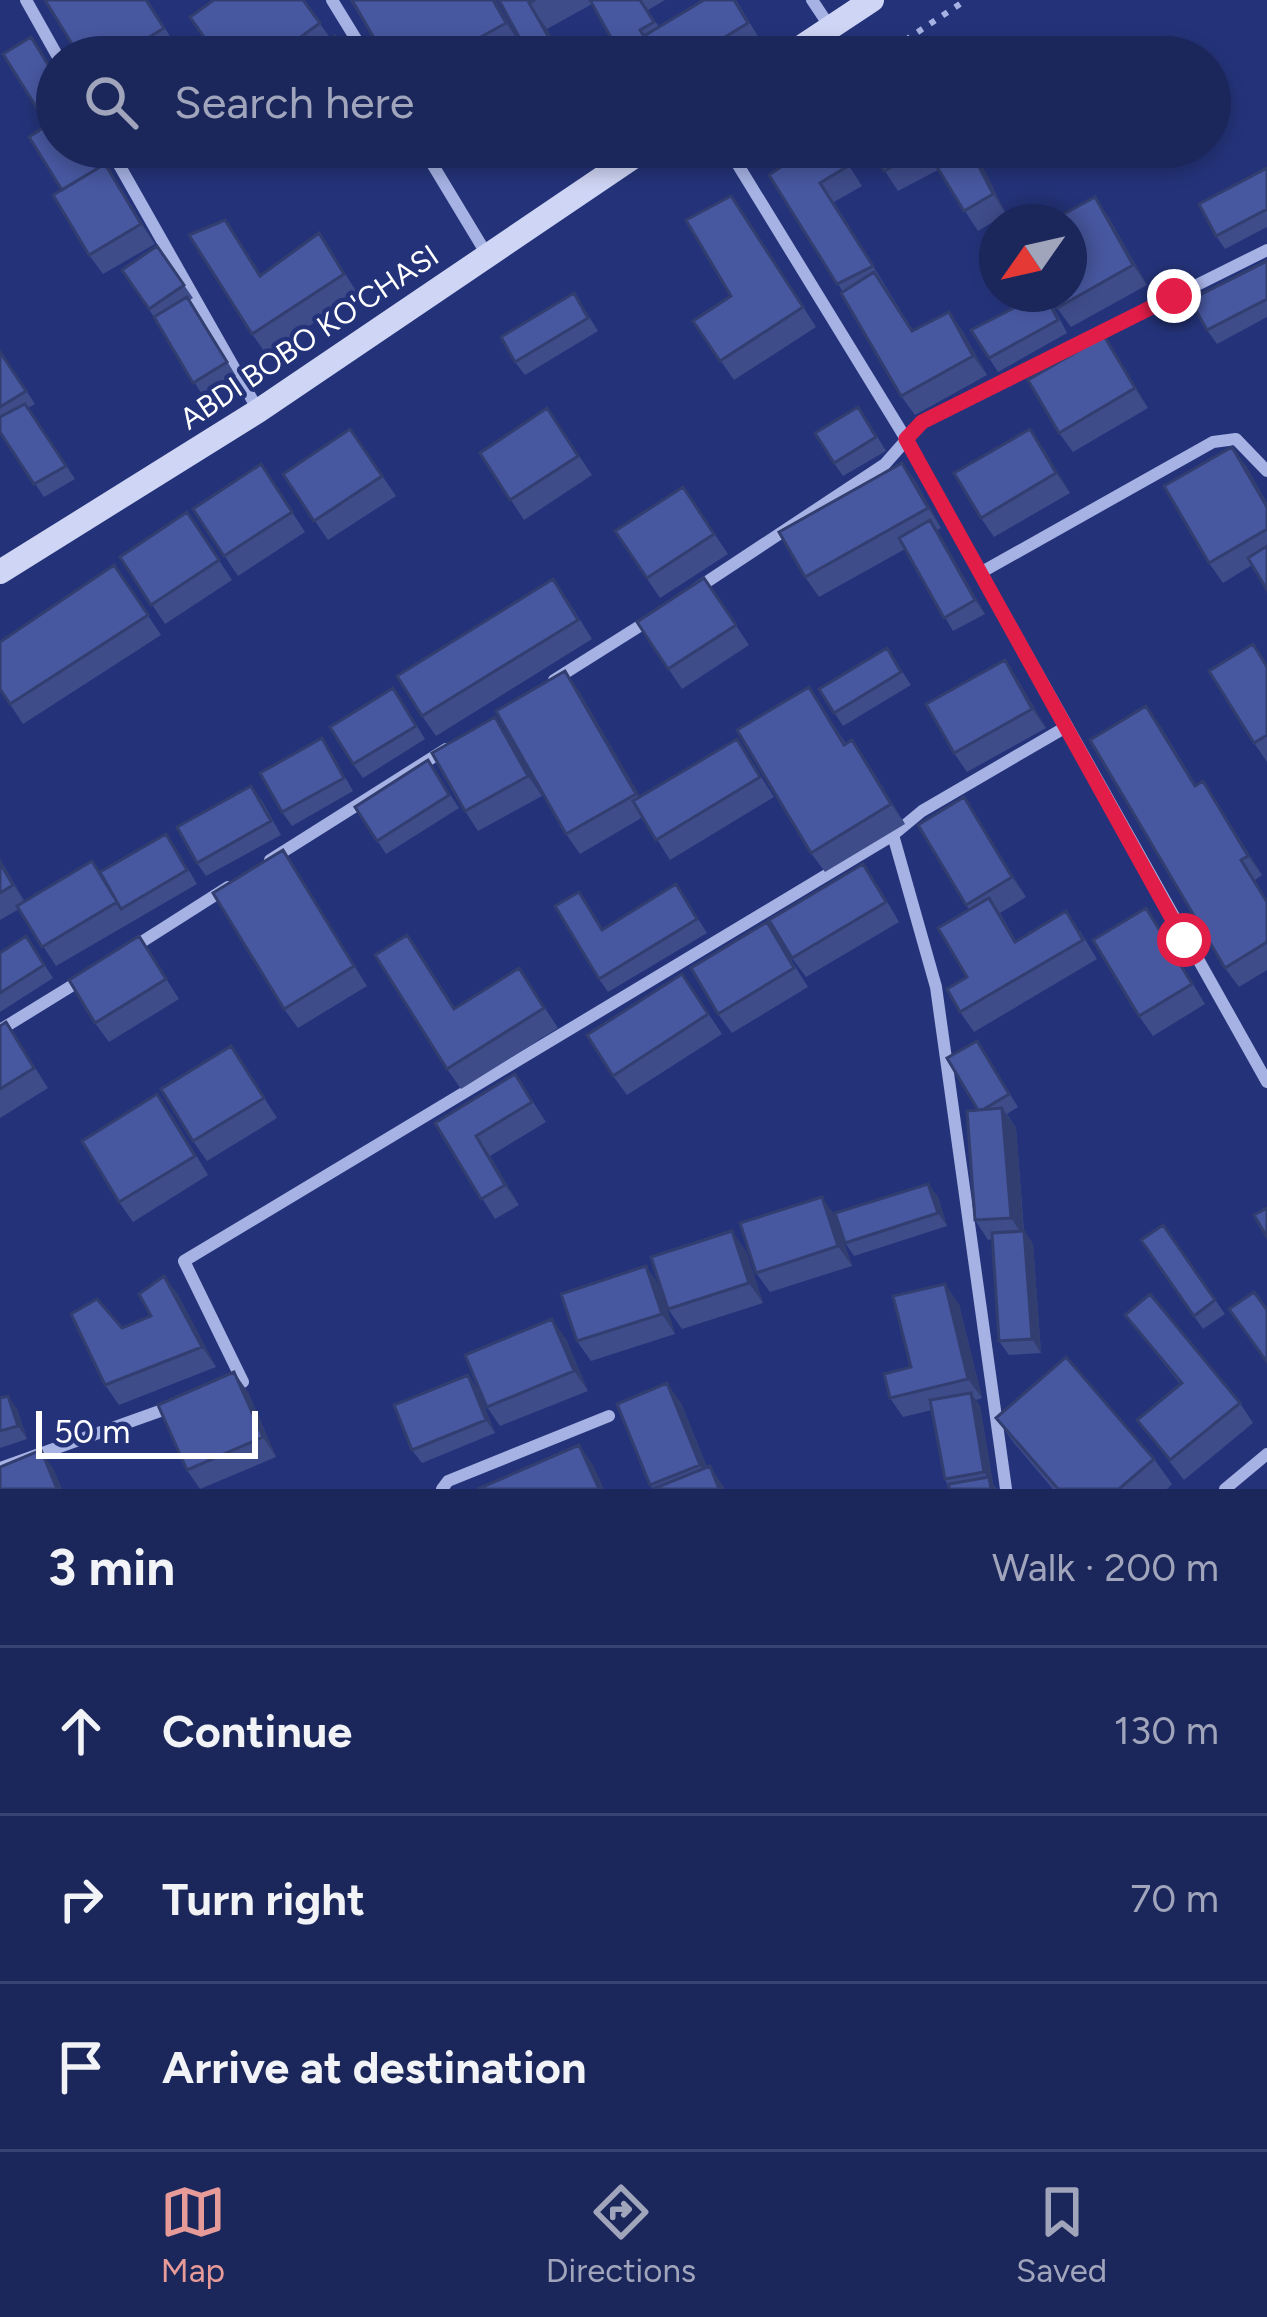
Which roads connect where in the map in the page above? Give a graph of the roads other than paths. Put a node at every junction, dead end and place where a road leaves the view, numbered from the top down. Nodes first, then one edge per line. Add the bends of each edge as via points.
1 (26, 0) edge
2 (332, 0) edge
3 (812, 0) edge
4 (872, 0) edge
5 (830, 28) junction
6 (46, 36) edge
7 (354, 36) edge
8 (818, 36) edge
9 (121, 168) edge
10 (435, 168) edge
11 (616, 168) edge
12 (740, 168) edge
13 (1267, 250) edge
14 (486, 253) junction
15 (258, 411) junction
16 (906, 439) junction
17 (1267, 471) edge
18 (0, 572) edge
19 (980, 573) junction
20 (546, 686) edge
21 (1066, 727) junction
22 (452, 745) edge
23 (893, 836) junction
24 (256, 869) edge
25 (237, 881) edge
26 (118, 956) edge
27 (98, 969) edge
28 (0, 1030) edge
29 (1267, 1082) edge
30 (221, 1389) edge
31 (199, 1397) edge
32 (609, 1416) dead end
33 (1267, 1454) edge
34 (0, 1468) edge
35 (442, 1489) edge
36 (1006, 1489) edge
37 (1225, 1489) edge

1 - 6 street
2 - 7 street
3 - 5 street
4 - 5 main road
5 - 8 main road
9 - 15 street
10 - 14 street
11 - 14 main road, ABDI BOBO KO'CHASI
12 - 16 street
13 - 16 street via 922,422
14 - 15 main road, ABDI BOBO KO'CHASI
15 - 18 main road, ABDI BOBO KO'CHASI
16 - 19 street
16 - 20 street via 885,464
17 - 19 street via 1236,439 1214,442
19 - 21 street
21 - 23 street
21 - 29 street
22 - 24 street
23 - 30 street via 184,1261 243,1382
23 - 36 street via 936,987
25 - 26 street
27 - 28 street
31 - 34 street
32 - 35 street
33 - 37 street

